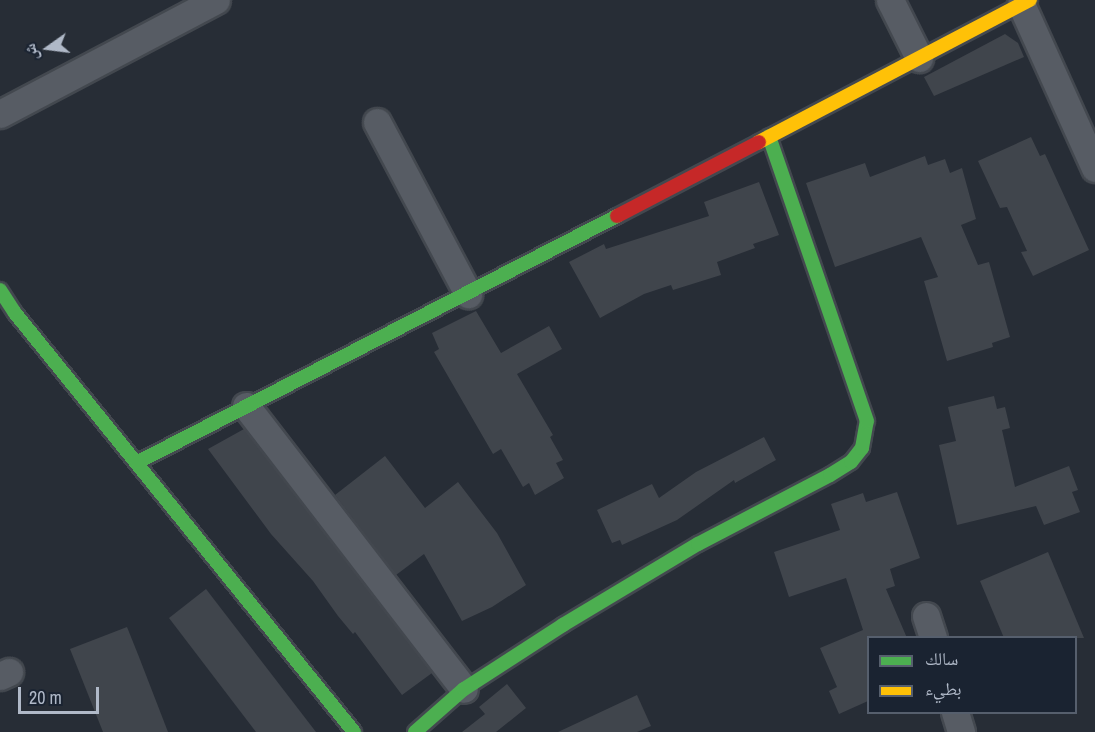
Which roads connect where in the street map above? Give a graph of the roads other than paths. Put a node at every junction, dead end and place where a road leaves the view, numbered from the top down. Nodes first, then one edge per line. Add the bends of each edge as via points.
1 (216, 0) edge
2 (890, 0) edge
3 (1026, 2) edge
4 (919, 58) junction
5 (0, 114) edge
6 (377, 122) dead end
7 (769, 136) junction
8 (1095, 168) edge
9 (0, 290) edge
10 (468, 294) junction
11 (246, 406) junction
12 (138, 462) junction
13 (464, 689) junction
14 (956, 714) edge
15 (354, 732) edge
16 (415, 732) edge
17 (961, 732) edge

1 - 5 street
2 - 4 street
3 - 4 street
3 - 8 street
4 - 7 street
6 - 10 street
7 - 10 street
7 - 13 street via 867,421 862,448 851,462 830,476 698,544
9 - 12 street
10 - 11 street
11 - 12 street
11 - 13 street
12 - 15 street
13 - 16 street
14 - 17 street

